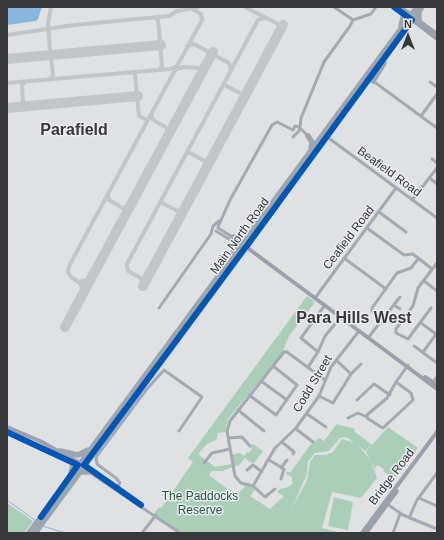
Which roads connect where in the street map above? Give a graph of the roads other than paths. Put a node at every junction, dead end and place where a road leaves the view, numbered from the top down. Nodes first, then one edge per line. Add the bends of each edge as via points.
1 (334, 7) edge
2 (376, 7) edge
3 (394, 7) edge
4 (400, 7) edge
5 (419, 8) edge
6 (404, 14) junction
7 (412, 18) junction
8 (353, 20) junction
9 (419, 21) junction
10 (399, 30) junction
11 (436, 34) edge
12 (437, 38) edge
13 (390, 50) junction
14 (373, 81) joint
15 (430, 82) dead end
16 (437, 87) edge
17 (437, 94) edge
18 (421, 116) junction
19 (437, 128) edge
20 (297, 129) junction
21 (308, 136) junction
22 (320, 138) junction
23 (330, 139) dead end
24 (311, 150) junction
25 (432, 159) dead end
26 (437, 163) edge
27 (437, 168) edge
28 (430, 178) junction
29 (437, 184) edge
30 (396, 188) junction
31 (412, 200) junction
32 (379, 212) junction
33 (437, 218) edge
34 (367, 228) junction
35 (216, 229) junction
36 (406, 232) dead end
37 (250, 236) junction
38 (232, 237) junction
39 (244, 247) junction
40 (344, 258) junction
41 (418, 259) junction
42 (437, 263) edge
43 (432, 269) junction
44 (424, 281) junction
45 (386, 289) junction
46 (437, 291) edge
47 (400, 297) dead end
48 (315, 298) junction
49 (325, 305) junction
50 (394, 305) junction
51 (159, 308) dead end
52 (431, 308) dead end
53 (400, 309) dead end
54 (383, 319) junction
55 (421, 323) junction
56 (335, 324) dead end
57 (359, 331) junction
58 (437, 333) edge
59 (368, 338) junction
60 (414, 346) dead end
61 (318, 352) junction
62 (423, 352) junction
63 (336, 360) junction
64 (437, 363) edge
65 (361, 364) dead end
66 (273, 366) junction
67 (407, 366) junction
68 (308, 367) junction
69 (351, 374) junction
70 (437, 377) edge
71 (325, 380) junction
72 (261, 381) junction
73 (396, 382) junction
74 (434, 384) edge
75 (437, 389) edge
76 (390, 395) junction
77 (249, 396) junction
78 (319, 396) junction
79 (287, 400) junction
80 (357, 400) dead end
81 (238, 410) junction
82 (307, 414) junction
83 (367, 417) junction
84 (348, 418) dead end
85 (7, 427) edge
86 (326, 427) dead end
87 (296, 429) junction
88 (264, 431) dead end
89 (7, 432) edge
90 (179, 432) dead end
91 (437, 433) edge
92 (437, 437) edge
93 (228, 438) junction
94 (282, 442) junction
95 (313, 442) dead end
96 (250, 446) dead end
97 (92, 448) junction
98 (230, 449) junction
99 (60, 451) junction
100 (293, 454) dead end
101 (269, 460) junction
102 (287, 460) dead end
103 (204, 463) dead end
104 (82, 467) junction
105 (281, 468) junction
106 (103, 469) junction
107 (248, 470) dead end
108 (262, 472) junction
109 (98, 473) junction
110 (437, 473) edge
111 (281, 479) dead end
112 (104, 480) junction
113 (432, 481) junction
114 (402, 482) junction
115 (437, 483) edge
116 (253, 486) junction
117 (117, 488) junction
118 (275, 489) dead end
119 (419, 498) junction
120 (386, 503) junction
121 (437, 506) edge
122 (400, 514) junction
123 (156, 515) junction
124 (409, 518) junction
125 (371, 523) junction
126 (39, 524) junction
127 (437, 530) edge
128 (29, 533) edge
129 (35, 533) edge
130 (142, 533) edge
131 (180, 533) edge
132 (362, 533) edge
133 (366, 533) edge
134 (393, 533) edge

1 - 8 street
2 - 8 street via 371,14
3 - 6 main road
4 - 7 main road
5 - 7 highway, Main North Road
5 - 9 highway
6 - 7 main road
6 - 10 highway
7 - 9 main road
7 - 10 highway, Main North Road
7 - 12 main road
7 - 13 highway, Main North Road
8 - 20 street via 321,67
9 - 11 main road
10 - 22 highway, Main North Road
13 - 14 highway
13 - 37 highway, Main North Road
14 - 18 street
15 - 16 street
17 - 18 street
18 - 19 street
20 - 21 street
20 - 35 street via 277,122 272,125
21 - 22 highway via 314,140
21 - 24 highway via 312,143
22 - 24 highway, Main North Road
23 - 30 street, Beafield Road
24 - 37 highway, Main North Road
25 - 26 street
27 - 28 street
28 - 29 street
28 - 31 street
30 - 31 street, Beafield Road
30 - 32 street, Ceafield Road
31 - 33 street, Beafield Road
32 - 34 street, Ceafield Road
32 - 36 street
34 - 40 street, Ceafield Road
34 - 41 street via 404,255 413,254
35 - 38 street
35 - 39 street
35 - 51 street
37 - 38 highway
37 - 39 highway
37 - 39 highway, Main North Road
38 - 39 street
39 - 48 main road
39 - 97 highway, Main North Road via 232,256
39 - 104 highway, Main North Road via 245,251
40 - 45 street
40 - 48 street, Ceafield Road
41 - 43 street
41 - 45 street via 411,268 397,273
42 - 43 street
43 - 44 street
44 - 46 street
44 - 55 street via 418,288 413,306 396,331 408,341
45 - 54 street via 372,308 372,311
47 - 50 street
48 - 49 main road
49 - 57 main road
49 - 61 street via 301,338
50 - 53 street
50 - 54 street
52 - 55 street
54 - 59 street
55 - 58 street
56 - 61 street via 325,336
57 - 59 main road
57 - 63 street, Codd Street
58 - 62 street
59 - 67 main road
60 - 62 street
61 - 68 street
62 - 64 street
63 - 69 street
63 - 71 street, Codd Street
65 - 69 street
66 - 68 street via 285,352
66 - 72 street
66 - 79 street via 297,385
67 - 73 street
67 - 74 main road
68 - 71 street
69 - 78 street via 333,403
70 - 74 street
71 - 78 street, Codd Street
72 - 77 street
72 - 79 street
73 - 76 street
73 - 83 street via 411,393 412,402 383,428
74 - 75 main road
76 - 80 street via 374,384
76 - 83 street
77 - 79 street via 276,415
77 - 81 street
78 - 82 street, Codd Street
81 - 88 street
81 - 93 street via 228,426
82 - 86 street
82 - 87 street, Codd Street
83 - 84 street via 358,413
85 - 99 main road
87 - 94 street, Codd Street
87 - 95 street
89 - 104 main road
90 - 106 street via 202,397 164,370 96,457 97,464
91 - 114 main road, Bridge Road
92 - 114 main road, Bridge Road
93 - 96 street via 242,437
93 - 98 street
94 - 100 street via 294,452
94 - 101 street, Codd Street via 275,448
97 - 99 highway via 78,455
97 - 104 highway, Main North Road
98 - 103 street via 212,453
98 - 116 street via 236,479
99 - 104 main road
101 - 105 street
101 - 108 street, Codd Street
102 - 105 street
104 - 109 street
104 - 112 street
104 - 126 highway, Main North Road
104 - 126 highway, Main North Road via 70,476
105 - 111 street via 284,471
106 - 109 street
106 - 117 street via 118,479 120,483
107 - 108 street via 253,465
108 - 116 street, Codd Street
109 - 112 street
110 - 113 street
112 - 117 street
113 - 115 street
113 - 119 street
114 - 120 main road, Bridge Road
116 - 118 street via 265,497
117 - 123 street
119 - 121 street
119 - 124 street
120 - 122 street
120 - 125 main road, Bridge Road
122 - 124 street
122 - 134 street
123 - 130 street
123 - 131 street
124 - 127 street
125 - 132 main road, Bridge Road
125 - 133 main road, Bridge Road
126 - 128 highway, Main North Road
126 - 129 highway, Main North Road

